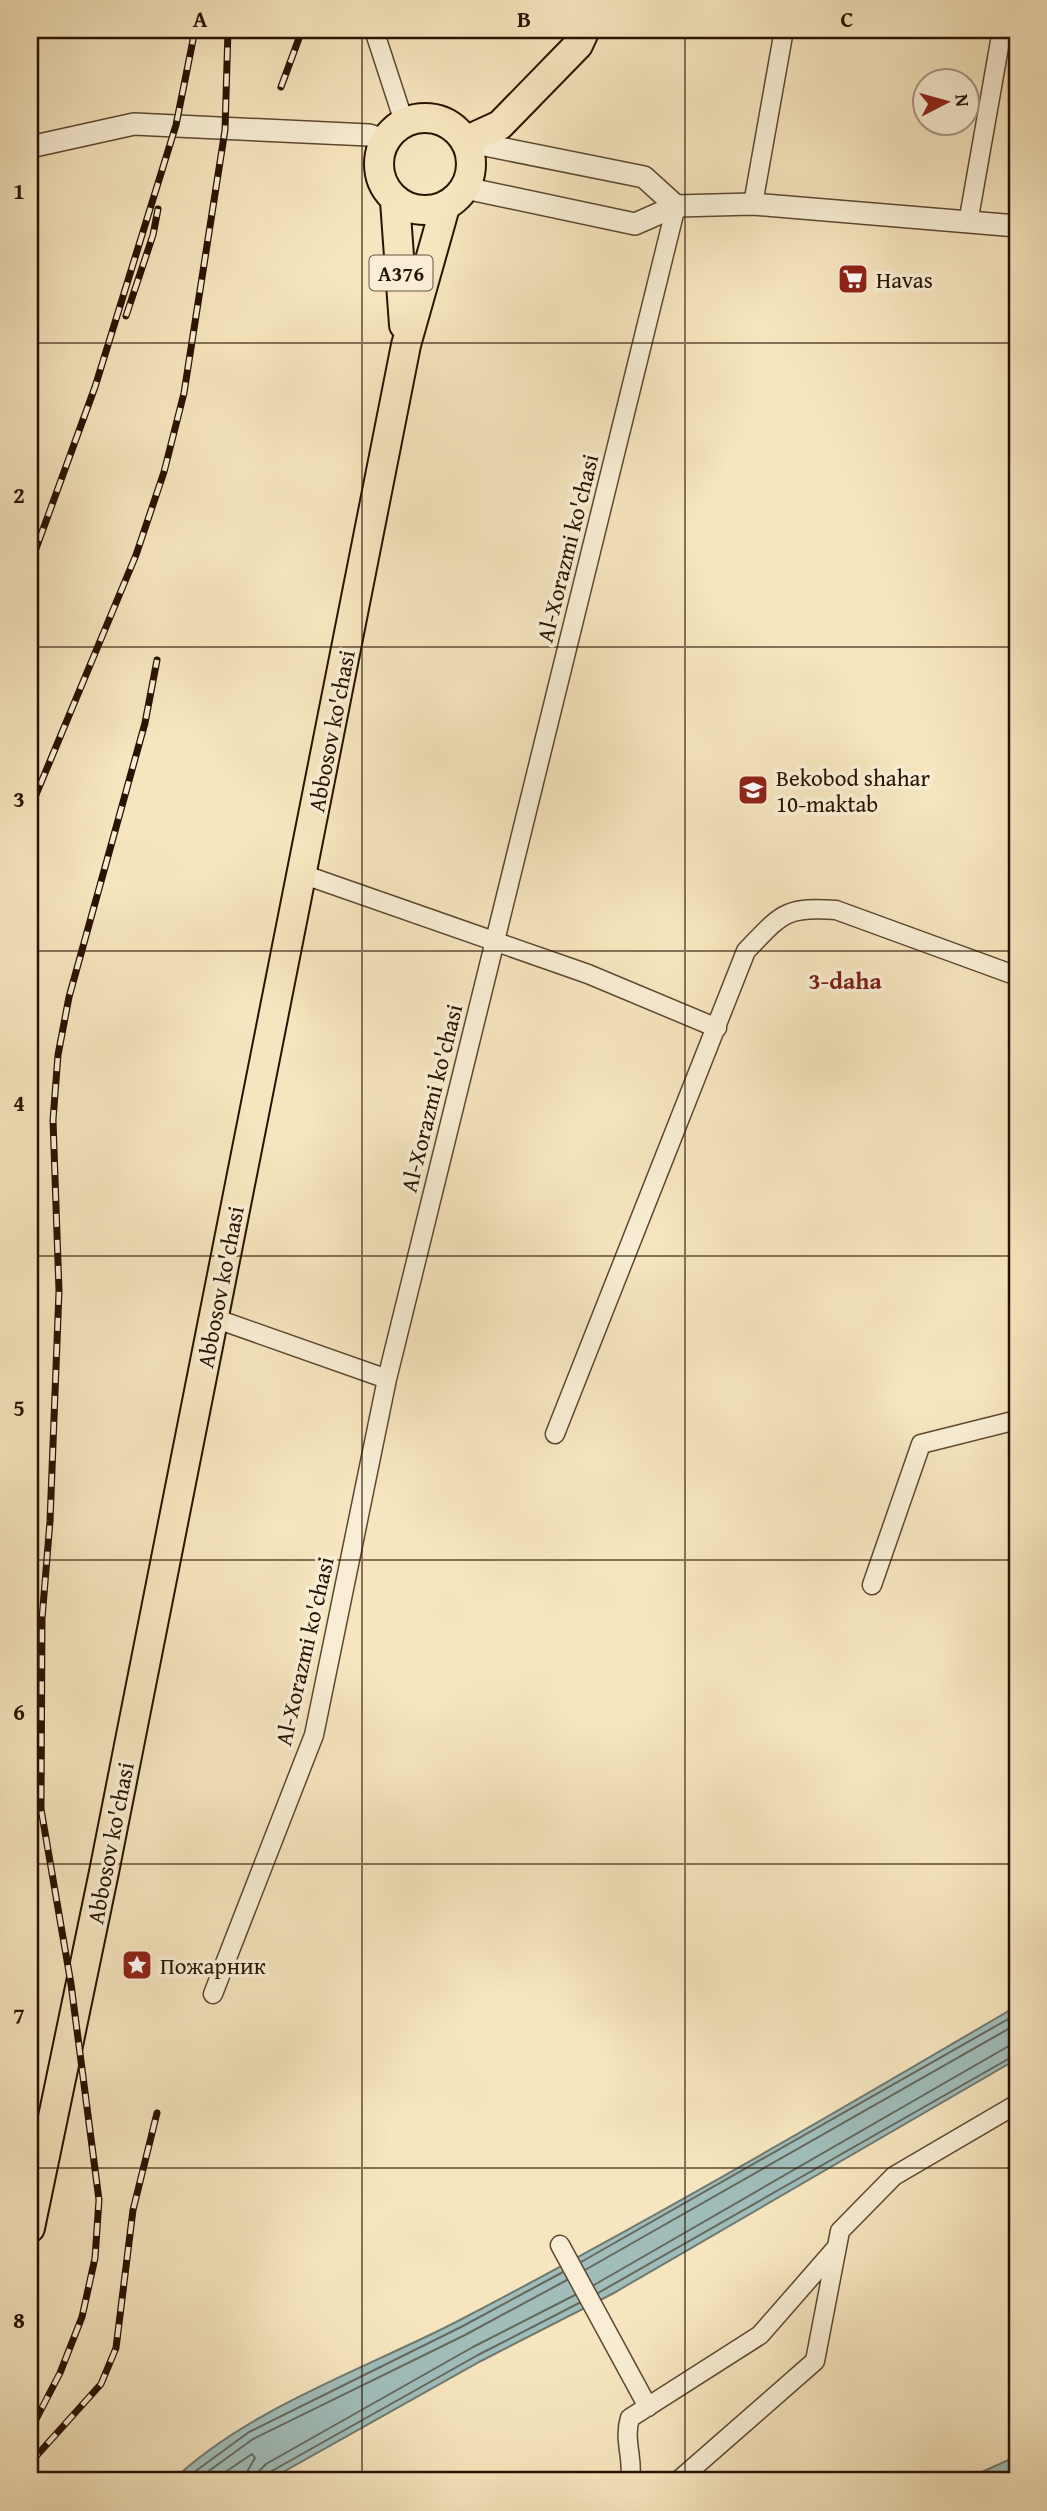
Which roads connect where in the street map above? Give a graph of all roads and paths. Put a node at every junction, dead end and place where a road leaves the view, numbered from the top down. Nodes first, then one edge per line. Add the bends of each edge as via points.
1 (374, 30) edge
2 (585, 30) edge
3 (784, 30) edge
4 (1002, 30) edge
5 (395, 131) junction
6 (465, 141) junction
7 (30, 147) edge
8 (455, 197) junction
9 (396, 201) junction
10 (752, 204) junction
11 (676, 206) junction
12 (968, 223) junction
13 (1017, 226) edge
14 (406, 345) junction
15 (302, 874) junction
16 (495, 941) junction
17 (1017, 976) edge
18 (717, 1028) junction
19 (214, 1318) junction
20 (387, 1379) junction
21 (1017, 1420) edge
22 (555, 1434) dead end
23 (872, 1585) dead end
24 (213, 1994) dead end
25 (1017, 2104) edge
26 (30, 2228) edge
27 (560, 2245) dead end
28 (837, 2246) junction
29 (648, 2407) junction
30 (631, 2481) edge
31 (678, 2481) edge

1 - 5 street
2 - 6 main road via 578,45 500,125
3 - 10 street
4 - 12 street
5 - 6 main road via 431,118 444,122
5 - 7 street via 369,135 134,124
5 - 9 main road via 380,152 379,176
6 - 8 main road via 471,165
6 - 11 street via 644,177
8 - 9 main road via 419,211
8 - 11 street via 635,224
8 - 14 main road, Abbosov ko'chasi / A376
9 - 14 main road, Abbosov ko'chasi / A376
10 - 11 street
10 - 12 street
11 - 16 street, Al-Xorazmi ko'chasi
12 - 13 street
14 - 15 main road, Abbosov ko'chasi
15 - 16 street
15 - 19 main road, Abbosov ko'chasi
16 - 18 street
16 - 20 street, Al-Xorazmi ko'chasi
17 - 18 street via 836,910 806,908 780,915 746,951
18 - 22 street
19 - 20 street
19 - 26 main road, Abbosov ko'chasi
20 - 24 street, Al-Xorazmi ko'chasi via 314,1735
21 - 23 street via 921,1444
25 - 28 street via 894,2176 840,2231
27 - 29 street
28 - 29 street via 760,2335
28 - 31 street via 815,2361
29 - 30 street via 630,2418 625,2434 633,2469

